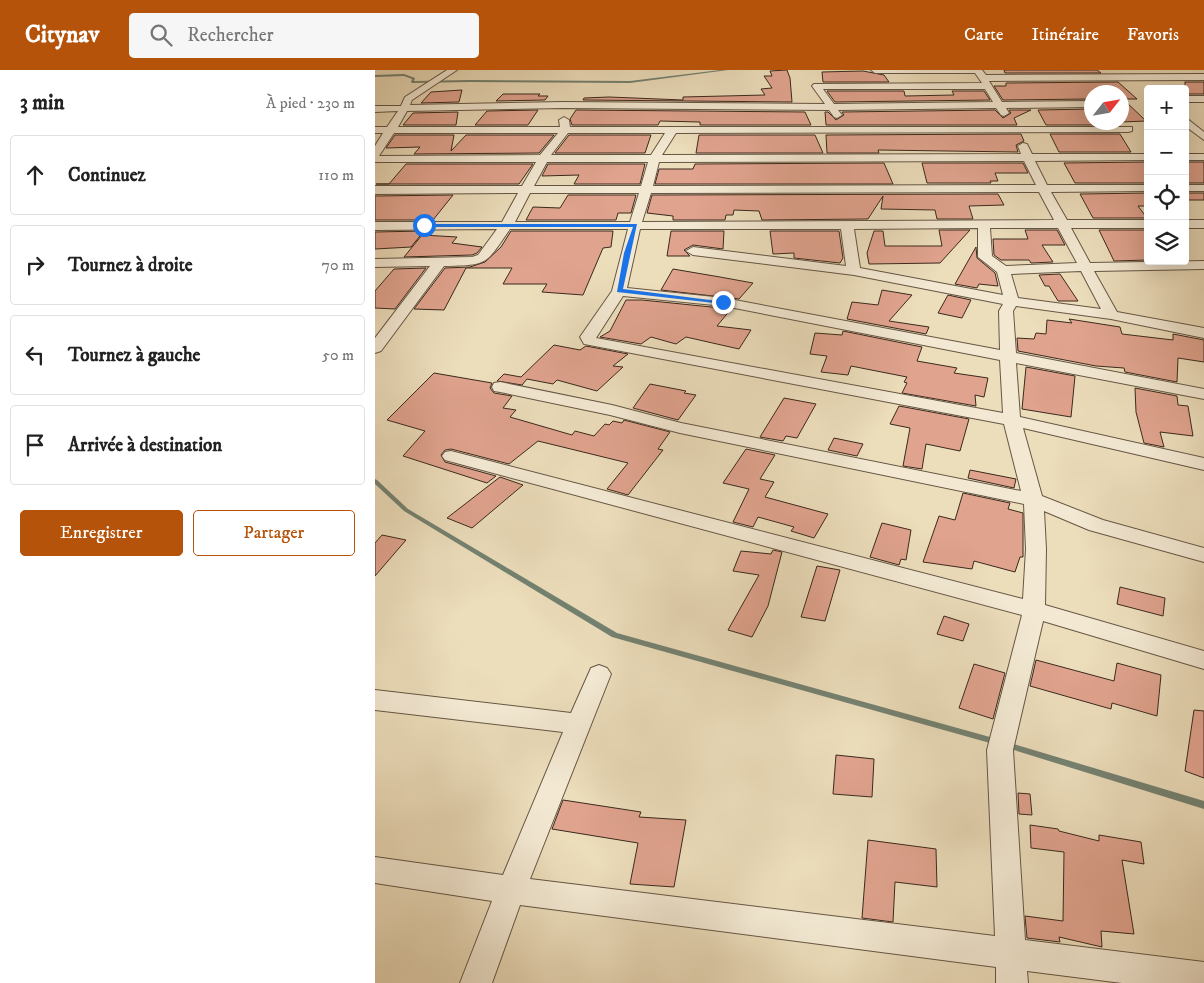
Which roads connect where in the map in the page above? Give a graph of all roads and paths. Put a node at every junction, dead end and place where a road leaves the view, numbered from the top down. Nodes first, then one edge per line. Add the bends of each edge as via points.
1 (453, 70) edge
2 (875, 70) edge
3 (1075, 70) edge
4 (1134, 70) edge
5 (981, 76) edge
6 (1143, 77) junction
7 (1204, 77) edge
8 (1084, 81) junction
9 (1150, 85) edge
10 (1189, 99) edge
11 (1204, 99) edge
12 (1084, 104) edge
13 (563, 105) junction
14 (997, 105) junction
15 (830, 106) junction
16 (375, 109) edge
17 (404, 109) junction
18 (1189, 124) edge
19 (391, 129) junction
20 (1017, 129) junction
21 (375, 130) edge
22 (565, 130) junction
23 (672, 130) junction
24 (1130, 133) edge
25 (1204, 138) edge
26 (849, 144) junction
27 (1144, 152) edge
28 (375, 154) edge
29 (1026, 156) junction
30 (1144, 156) edge
31 (1189, 157) edge
32 (1204, 157) edge
33 (655, 158) junction
34 (375, 159) edge
35 (543, 159) junction
36 (1043, 188) junction
37 (1144, 188) edge
38 (1189, 188) edge
39 (1204, 188) edge
40 (647, 189) junction
41 (375, 190) edge
42 (525, 190) junction
43 (984, 223) junction
44 (847, 224) junction
45 (1062, 224) junction
46 (1189, 224) edge
47 (1204, 224) edge
48 (636, 225) junction
49 (1144, 225) edge
50 (375, 226) edge
51 (505, 226) junction
52 (693, 251) dead end
53 (441, 261) junction
54 (375, 263) edge
55 (1144, 264) edge
56 (1189, 264) edge
57 (1204, 265) edge
58 (1085, 267) junction
59 (1003, 270) junction
60 (854, 271) junction
61 (619, 291) junction
62 (1012, 301) junction
63 (1111, 315) junction
64 (1204, 333) edge
65 (375, 348) edge
66 (1009, 357) junction
67 (500, 386) dead end
68 (1204, 394) edge
69 (1012, 420) junction
70 (451, 456) dead end
71 (1204, 464) edge
72 (1033, 500) junction
73 (1204, 555) edge
74 (1034, 610) junction
75 (1204, 660) edge
76 (599, 674) dead end
77 (375, 700) edge
78 (580, 724) junction
79 (375, 870) edge
80 (511, 890) junction
81 (1010, 953) junction
82 (1204, 978) edge
83 (476, 983) edge
84 (1012, 983) edge

1 - 17 street via 407,99
2 - 5 street
3 - 8 street
4 - 6 street
5 - 8 street
5 - 14 street
5 - 15 street via 817,86
6 - 7 street
6 - 8 street
6 - 9 street
10 - 11 street
12 - 14 street
13 - 15 street
13 - 17 street
13 - 22 street
14 - 15 street
14 - 20 street
15 - 26 street
16 - 17 street
17 - 19 street
18 - 25 street
19 - 21 street
19 - 22 street
19 - 28 street
20 - 24 street
20 - 26 street
20 - 29 street
22 - 23 street
22 - 35 street
23 - 26 street
23 - 33 street
24 - 27 street
26 - 29 street
26 - 33 street
29 - 30 street
29 - 36 street
31 - 32 street
33 - 35 street
33 - 40 street
34 - 35 street
35 - 42 street
36 - 37 street
36 - 40 street
36 - 45 street
38 - 39 street
40 - 42 street
40 - 48 street
41 - 42 street
42 - 51 street
43 - 44 street
43 - 45 street
43 - 59 street via 985,257
44 - 48 street
44 - 60 street
45 - 49 street
45 - 58 street
46 - 47 street
48 - 51 street
48 - 61 street
50 - 51 street
51 - 53 street via 480,260
52 - 60 street
53 - 54 street
53 - 65 street
55 - 58 street
56 - 57 street
58 - 59 street
58 - 63 street
59 - 62 street
60 - 62 street
61 - 66 street via 723,302
61 - 69 street via 588,337 589,341
62 - 63 street
62 - 66 street via 1006,312
63 - 64 street
66 - 68 street
66 - 69 street
67 - 72 street via 680,428
69 - 71 street
69 - 72 street
70 - 74 street
72 - 73 street via 1096,525
72 - 74 street via 1036,549
74 - 75 street
74 - 81 street via 999,750
76 - 78 street
77 - 78 street
78 - 80 street
79 - 80 street
80 - 81 street
80 - 83 street
81 - 82 street
81 - 84 street

